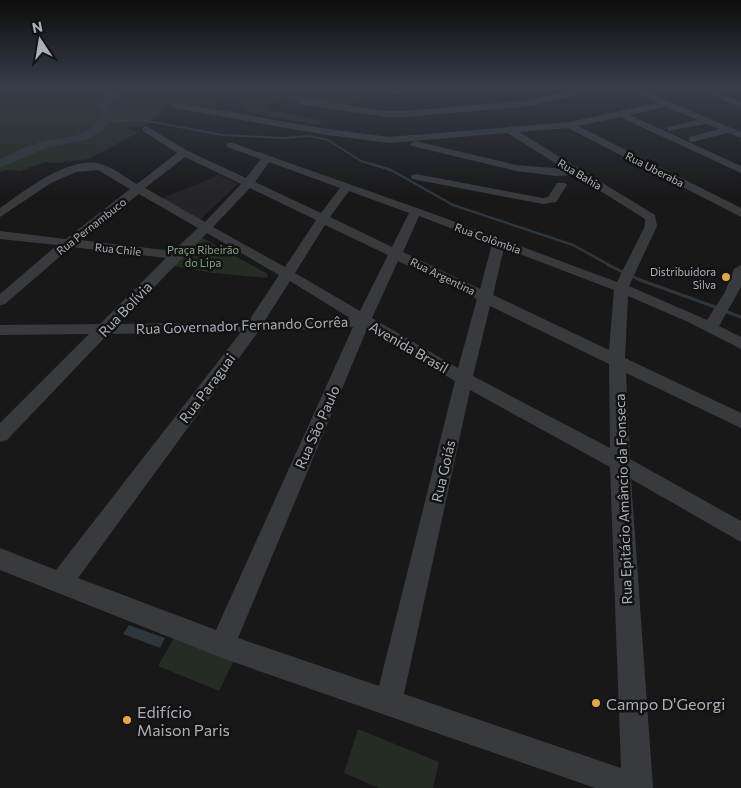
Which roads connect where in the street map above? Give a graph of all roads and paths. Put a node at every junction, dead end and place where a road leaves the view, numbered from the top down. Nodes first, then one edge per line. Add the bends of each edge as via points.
1 (280, 124) edge
2 (459, 124) edge
3 (569, 124) joint
4 (644, 124) edge
5 (695, 124) edge
6 (714, 124) edge
7 (146, 129) dead end
8 (671, 129) dead end
9 (509, 130) junction
10 (729, 130) junction
11 (468, 134) junction
12 (741, 134) edge
13 (692, 139) dead end
14 (395, 140) junction
15 (230, 146) dead end
16 (184, 153) junction
17 (267, 158) junction
18 (436, 160) dead end
19 (739, 164) edge
20 (576, 172) junction
21 (564, 173) junction
22 (416, 177) dead end
23 (249, 183) junction
24 (561, 185) junction
25 (138, 188) junction
26 (346, 188) junction
27 (415, 212) junction
28 (0, 213) edge
29 (741, 214) edge
30 (323, 218) junction
31 (651, 218) joint
32 (206, 228) junction
33 (0, 235) edge
34 (499, 242) junction
35 (68, 243) junction
36 (394, 253) junction
37 (176, 255) junction
38 (741, 269) edge
39 (287, 274) junction
40 (625, 279) junction
41 (738, 289) edge
42 (484, 296) junction
43 (0, 301) edge
44 (363, 321) junction
45 (711, 326) junction
46 (253, 327) junction
47 (106, 329) junction
48 (0, 330) edge
49 (741, 344) edge
50 (617, 360) junction
51 (464, 379) junction
52 (741, 421) edge
53 (0, 435) edge
54 (620, 462) junction
55 (741, 532) edge
56 (0, 560) edge
57 (60, 582) junction
58 (222, 645) junction
59 (389, 701) junction
60 (638, 788) edge

1 - 14 street
2 - 11 street
3 - 9 street
3 - 29 street, Rua Uberaba
4 - 19 street
5 - 8 street
6 - 10 street
7 - 16 street, Rua Argentina
9 - 11 street
9 - 20 street, Rua Bahia
10 - 12 street
10 - 13 street
11 - 14 street
14 - 21 street via 533,170
15 - 17 street, Rua Colômbia
16 - 23 street, Rua Argentina
16 - 25 street, Rua Pernambuco
17 - 23 street, Rua Bolívia
17 - 26 street, Rua Colômbia
18 - 24 street
20 - 21 street
20 - 31 street, Rua Bahia
21 - 24 street
22 - 24 street via 543,201 552,200
23 - 30 street, Rua Argentina
23 - 32 street, Rua Bolívia
25 - 28 street, Avenida Brasil via 100,167 78,166
25 - 32 street, Avenida Brasil
25 - 35 street, Rua Pernambuco
26 - 27 street, Rua Colômbia
26 - 30 street, Rua Paraguai
27 - 34 street, Rua Colômbia
27 - 36 street, Rua São Paulo
30 - 36 street, Rua Argentina
30 - 39 street, Rua Paraguai
31 - 40 street, Rua Epitácio Amâncio da Fonseca via 651,226
32 - 37 street, Rua Bolívia
32 - 39 street, Avenida Brasil
33 - 35 street, Rua Chile
34 - 40 street, Rua Colômbia
34 - 42 street, Rua Goiás
35 - 37 street, Rua Chile
35 - 43 street, Rua Pernambuco
36 - 42 street, Rua Argentina
36 - 44 street, Rua São Paulo
37 - 47 street, Rua Bolívia
38 - 41 street
39 - 44 street, Avenida Brasil
39 - 46 street, Rua Paraguai
40 - 45 street, Rua Colômbia
40 - 50 street, Rua Epitácio Amâncio da Fonseca
41 - 45 street
42 - 50 street, Rua Argentina
42 - 51 street, Rua Goiás
44 - 46 street, Rua Governador Fernando Corrêa
44 - 51 street, Avenida Brasil
44 - 58 street, Rua São Paulo
45 - 49 street, Rua Colômbia
46 - 47 street, Rua Governador Fernando Corrêa
46 - 57 street, Rua Paraguai
47 - 48 street, Rua Governador Fernando Corrêa
47 - 53 street, Rua Bolívia
50 - 52 street, Rua Argentina
50 - 54 street, Rua Epitácio Amâncio da Fonseca
51 - 54 street, Avenida Brasil
51 - 59 street, Rua Goiás
54 - 55 street, Avenida Brasil
54 - 60 street, Rua Epitácio Amâncio da Fonseca
56 - 57 street
57 - 58 street
58 - 59 street
59 - 60 street

